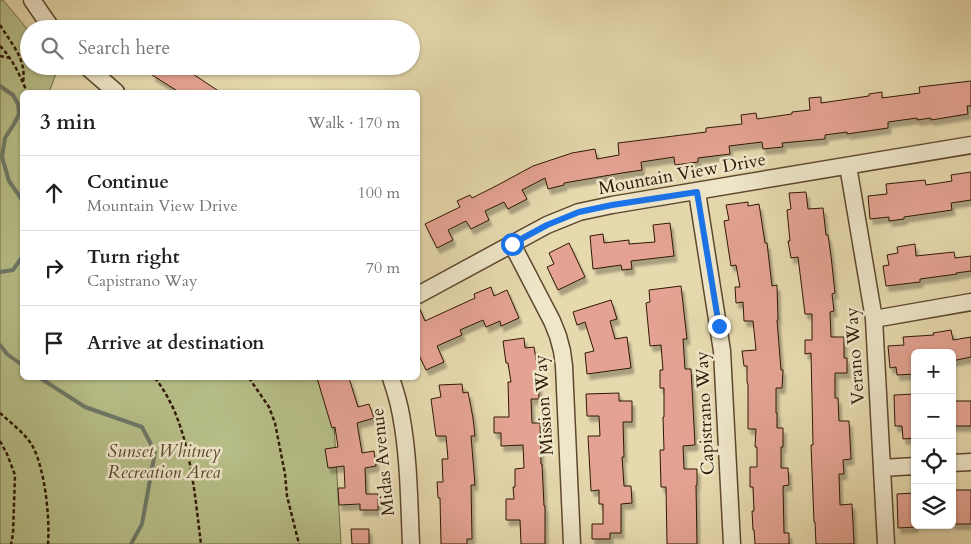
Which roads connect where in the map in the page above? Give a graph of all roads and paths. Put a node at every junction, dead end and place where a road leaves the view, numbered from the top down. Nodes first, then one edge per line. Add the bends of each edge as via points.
1 (32, 0) edge
2 (46, 20) edge
3 (0, 25) edge
4 (0, 46) edge
5 (0, 56) edge
6 (10, 58) junction
7 (20, 58) edge
8 (24, 75) edge
9 (96, 75) edge
10 (23, 82) junction
11 (26, 90) edge
12 (114, 90) edge
13 (971, 145) edge
14 (848, 166) junction
15 (697, 192) junction
16 (512, 244) junction
17 (420, 294) edge
18 (971, 302) edge
19 (874, 319) junction
20 (156, 380) edge
21 (250, 380) edge
22 (392, 380) edge
23 (0, 413) edge
24 (0, 441) edge
25 (971, 462) edge
26 (956, 463) edge
27 (911, 466) edge
28 (882, 468) junction
29 (11, 544) edge
30 (48, 544) edge
31 (201, 544) edge
32 (298, 544) edge
33 (411, 544) edge
34 (572, 544) edge
35 (732, 544) edge
36 (886, 544) edge

1 - 2 street
3 - 7 path
4 - 6 path
5 - 6 path
6 - 10 path
8 - 10 path
9 - 12 street
10 - 11 path
13 - 14 street, Mountain View Drive
14 - 15 street, Mountain View Drive
14 - 19 street, Verano Way
15 - 16 street, Mountain View Drive via 579,212
15 - 35 street, Capistrano Way via 722,351
16 - 17 street, Mountain View Drive
16 - 34 street, Mission Way via 552,321 562,351
18 - 19 street
19 - 28 street, Verano Way
20 - 31 path via 171,402 180,425 188,455
21 - 32 path via 269,407 275,423
22 - 33 street, Midas Avenue via 404,434
23 - 30 path via 33,448 45,492
24 - 29 path via 15,475
25 - 26 street
27 - 28 street
28 - 36 street, Verano Way

